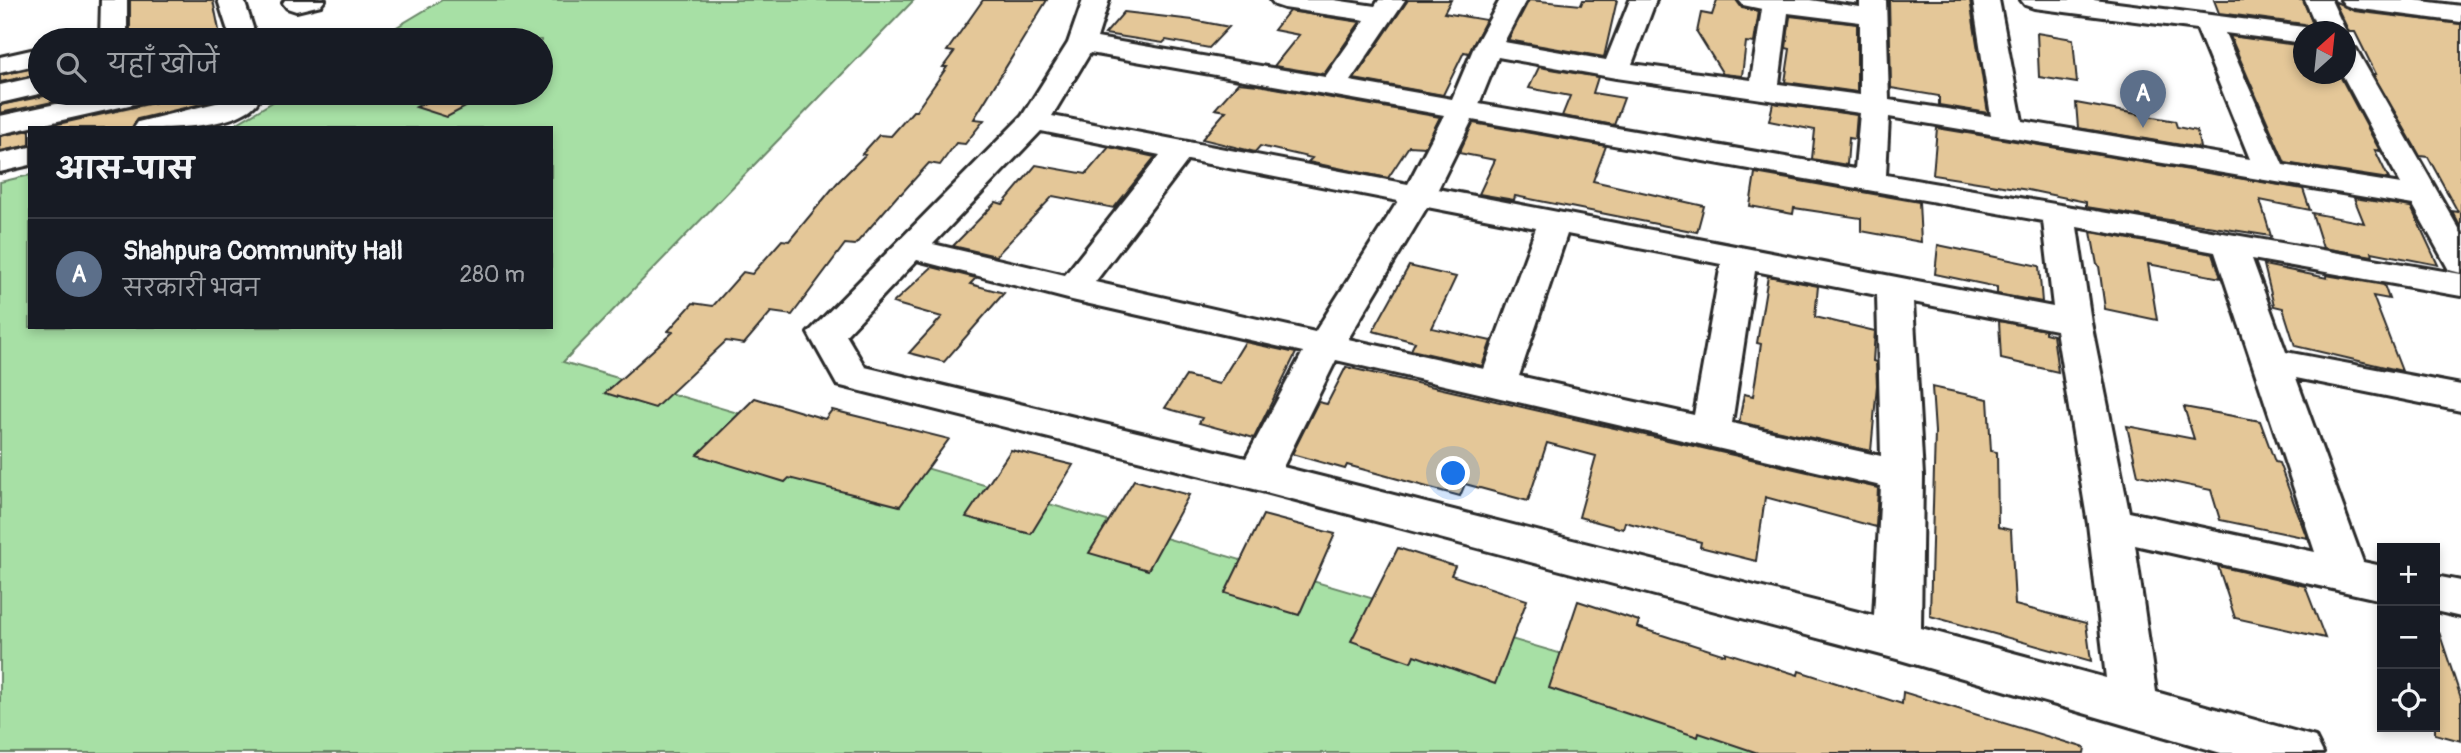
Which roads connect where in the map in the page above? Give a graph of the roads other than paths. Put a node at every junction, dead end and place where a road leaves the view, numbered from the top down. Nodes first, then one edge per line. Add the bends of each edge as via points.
1 (114, 0) edge
2 (231, 0) edge
3 (1096, 0) edge
4 (1284, 0) edge
5 (1513, 0) edge
6 (1643, 0) edge
7 (1986, 0) edge
8 (2034, 0) edge
9 (2318, 0) edge
10 (2354, 0) edge
11 (1764, 1) edge
12 (1387, 8) edge
13 (1872, 8) edge
14 (2461, 14) edge
15 (2328, 21) edge
16 (2207, 22) junction
17 (114, 28) edge
18 (238, 28) edge
19 (2293, 34) edge
20 (1082, 43) junction
21 (1488, 47) junction
22 (28, 59) edge
23 (0, 65) edge
24 (1616, 70) junction
25 (2356, 73) edge
26 (1333, 86) junction
27 (28, 88) edge
28 (1764, 91) junction
29 (0, 94) edge
30 (79, 105) edge
31 (237, 105) edge
32 (1875, 106) junction
33 (1462, 110) junction
34 (1034, 121) junction
35 (0, 125) edge
36 (158, 126) edge
37 (2008, 129) junction
38 (1179, 151) junction
39 (28, 156) edge
40 (0, 163) edge
41 (2271, 172) junction
42 (1870, 180) junction
43 (1419, 194) junction
44 (2427, 198) junction
45 (2058, 213) junction
46 (1555, 222) junction
47 (2230, 245) junction
48 (909, 248) junction
49 (1740, 256) junction
50 (2461, 263) edge
51 (2461, 285) edge
52 (1894, 286) junction
53 (1072, 289) junction
54 (2073, 322) junction
55 (1324, 348) junction
56 (2270, 361) junction
57 (1497, 385) junction
58 (2461, 398) edge
59 (1711, 431) junction
60 (1258, 475) junction
61 (1902, 476) junction
62 (2110, 524) junction
63 (2364, 579) edge
64 (2440, 595) edge
65 (2461, 599) edge
66 (1897, 640) junction
67 (2134, 709) junction
68 (2297, 753) edge

1 - 17 street
2 - 18 street
3 - 20 street
4 - 12 street
5 - 21 street
6 - 24 street
7 - 37 street
8 - 16 street
9 - 15 street
10 - 14 street
11 - 13 street
11 - 28 street
12 - 26 street
13 - 32 street
16 - 19 street
16 - 41 street
20 - 26 street
20 - 34 street
21 - 24 street
21 - 33 street
22 - 23 street
24 - 28 street
25 - 44 street
26 - 33 street
27 - 29 street
28 - 32 street
30 - 35 street
31 - 36 street
32 - 37 street
32 - 42 street
33 - 42 street
33 - 43 street
34 - 38 street
34 - 48 street
37 - 41 street
38 - 43 street
38 - 53 street
39 - 40 street
41 - 44 street
42 - 45 street
43 - 46 street
43 - 55 street
44 - 50 street
45 - 47 street
45 - 54 street
46 - 49 street
46 - 57 street
47 - 51 street
47 - 56 street
48 - 53 street
48 - 60 street via 827,333 850,376
49 - 52 street
49 - 59 street
52 - 54 street
52 - 61 street
53 - 55 street
54 - 62 street
55 - 57 street
55 - 60 street
56 - 58 street
56 - 63 street
57 - 59 street
59 - 61 street
60 - 66 street
61 - 66 street
62 - 63 street
62 - 67 street
64 - 65 street
66 - 67 street
67 - 68 street

